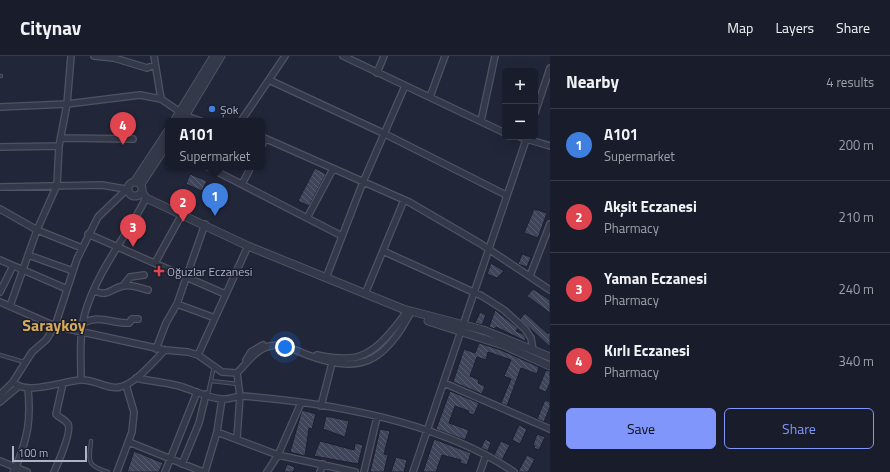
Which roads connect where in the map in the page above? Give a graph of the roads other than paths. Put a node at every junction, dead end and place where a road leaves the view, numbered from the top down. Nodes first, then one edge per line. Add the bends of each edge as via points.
1 (71, 56) edge
2 (94, 56) edge
3 (154, 56) edge
4 (214, 56) edge
5 (221, 56) edge
6 (285, 56) edge
7 (343, 56) edge
8 (384, 56) edge
9 (445, 56) edge
10 (495, 56) edge
11 (155, 65) junction
12 (550, 68) edge
13 (377, 73) junction
14 (269, 80) junction
15 (404, 86) junction
16 (430, 97) junction
17 (162, 99) junction
18 (66, 104) junction
19 (538, 104) edge
20 (0, 107) edge
21 (183, 116) edge
22 (243, 118) edge
23 (481, 121) junction
24 (502, 132) edge
25 (383, 133) junction
26 (165, 137) edge
27 (61, 138) junction
28 (265, 138) edge
29 (133, 139) dead end
30 (523, 140) edge
31 (530, 140) edge
32 (59, 146) junction
33 (550, 146) edge
34 (0, 147) edge
35 (165, 149) edge
36 (333, 169) junction
37 (214, 170) edge
38 (249, 170) edge
39 (363, 182) junction
40 (242, 184) junction
41 (56, 185) junction
42 (139, 186) junction
43 (0, 187) edge
44 (126, 189) junction
45 (506, 195) junction
46 (146, 198) junction
47 (404, 200) junction
48 (0, 210) edge
49 (182, 214) junction
50 (307, 218) junction
51 (205, 224) junction
52 (550, 224) edge
53 (37, 230) junction
54 (88, 234) junction
55 (342, 236) junction
56 (248, 246) junction
57 (82, 248) junction
58 (118, 248) junction
59 (489, 251) junction
60 (382, 252) junction
61 (28, 255) junction
62 (0, 260) edge
63 (155, 263) junction
64 (12, 266) junction
65 (23, 271) junction
66 (73, 271) junction
67 (144, 275) dead end
68 (187, 276) junction
69 (530, 276) junction
70 (326, 278) junction
71 (123, 286) junction
72 (66, 289) junction
73 (148, 290) dead end
74 (550, 290) edge
75 (94, 291) junction
76 (0, 292) edge
77 (475, 293) junction
78 (226, 294) junction
79 (365, 294) junction
80 (0, 302) edge
81 (177, 304) junction
82 (10, 306) junction
83 (407, 312) junction
84 (214, 318) junction
85 (138, 319) dead end
86 (83, 323) junction
87 (54, 326) junction
88 (463, 328) junction
89 (81, 332) junction
90 (156, 349) junction
91 (165, 350) junction
92 (533, 350) junction
93 (0, 355) edge
94 (198, 355) junction
95 (550, 357) edge
96 (26, 362) junction
97 (332, 362) junction
98 (214, 366) junction
99 (244, 366) junction
100 (550, 366) edge
101 (237, 373) junction
102 (136, 378) junction
103 (80, 380) junction
104 (211, 381) junction
105 (13, 382) junction
106 (63, 383) junction
107 (444, 383) junction
108 (239, 384) junction
109 (126, 385) junction
110 (19, 386) junction
111 (28, 388) junction
112 (197, 392) junction
113 (0, 395) edge
114 (207, 395) junction
115 (240, 396) junction
116 (222, 399) junction
117 (0, 402) edge
118 (301, 403) junction
119 (320, 406) junction
120 (377, 418) junction
121 (550, 429) edge
122 (427, 430) junction
123 (217, 432) junction
124 (237, 438) junction
125 (91, 441) dead end
126 (129, 442) junction
127 (278, 455) junction
128 (486, 455) junction
129 (170, 459) junction
130 (0, 461) edge
131 (182, 464) junction
132 (323, 464) junction
133 (15, 469) edge
134 (28, 472) edge
135 (54, 472) edge
136 (108, 472) edge
137 (117, 472) edge
138 (165, 472) edge
139 (204, 472) edge
140 (267, 472) edge
141 (320, 472) edge
142 (355, 472) edge
143 (364, 472) edge
144 (413, 472) edge
145 (480, 472) edge
146 (514, 472) edge

1 - 18 street
2 - 11 street via 114,58 147,68
3 - 11 street
4 - 21 street
5 - 21 street
6 - 14 street
7 - 13 street
8 - 13 street
9 - 16 street
10 - 23 street
11 - 17 street
12 - 19 street
13 - 15 street
14 - 22 street
14 - 25 street
15 - 16 street
15 - 25 street
16 - 23 street
17 - 18 street via 140,95
17 - 21 street
18 - 20 street
18 - 27 street
23 - 24 street
25 - 39 street
25 - 45 street
26 - 42 street
27 - 29 street
27 - 32 street
28 - 36 street
30 - 45 street
31 - 33 street
32 - 34 street
32 - 41 street
35 - 42 street
36 - 39 street
36 - 50 street
37 - 40 street
38 - 40 street
39 - 47 street
39 - 55 street
40 - 50 street
41 - 43 street
41 - 44 street via 102,185
41 - 53 street
42 - 44 street via 131,182
42 - 44 street via 134,196
42 - 46 street
44 - 54 street via 98,217
45 - 59 street
46 - 49 street
46 - 58 street
47 - 59 street
47 - 60 street
48 - 53 street
49 - 51 street
49 - 63 street
50 - 55 street
51 - 56 street
51 - 68 street
52 - 69 street
53 - 57 street
53 - 61 street
54 - 57 street
54 - 58 street
55 - 70 street
56 - 70 street
56 - 78 street
57 - 66 street
58 - 63 street
58 - 75 street
59 - 69 street
59 - 77 street
60 - 77 street
60 - 79 street
61 - 65 street
61 - 66 street
62 - 64 street
63 - 68 street
64 - 65 street
64 - 76 street
65 - 72 street
65 - 82 street
66 - 72 street
67 - 71 street via 130,277
68 - 78 street
68 - 81 street
69 - 74 street
70 - 79 street
71 - 73 street
71 - 75 street via 105,294
72 - 87 street
75 - 86 street
77 - 88 street
77 - 92 street via 517,320 531,338
78 - 84 street
79 - 83 street
80 - 82 street
81 - 84 street
81 - 90 street
82 - 87 street
83 - 88 street
83 - 97 street via 390,345 378,355 363,364
83 - 99 street via 381,344 365,356 330,358 280,342 267,343 251,352
84 - 94 street
85 - 86 street via 132,319 129,323 94,319
86 - 89 street
87 - 89 street
87 - 96 street via 46,340 32,352
88 - 92 street via 509,339
88 - 100 street
88 - 107 street
89 - 90 street
89 - 103 street
90 - 91 street
91 - 94 street
91 - 102 street
92 - 95 street
93 - 96 lane
94 - 98 street
96 - 105 street
97 - 99 street via 284,346 271,345 254,354
97 - 119 street
98 - 101 street via 222,372
98 - 104 lane
99 - 101 street
101 - 108 street
102 - 109 street
102 - 112 street
103 - 106 street
103 - 109 street via 92,380 104,386 120,388
104 - 108 lane
104 - 114 lane
105 - 110 street
105 - 113 street
106 - 111 street
106 - 135 street via 56,414 67,422 68,427 66,441
107 - 121 street
107 - 122 street
108 - 115 street
109 - 126 street via 134,412
110 - 111 street
110 - 117 street
111 - 133 street via 30,415 25,445
112 - 114 street
112 - 129 street
114 - 116 street
114 - 131 street via 199,423
115 - 116 street
115 - 118 street
115 - 124 street
116 - 123 street
118 - 119 street
118 - 127 street
119 - 120 street
120 - 122 street
120 - 143 street
122 - 128 street
122 - 144 street
123 - 124 street
123 - 139 street
124 - 127 street
125 - 136 lane via 91,464
126 - 129 street
126 - 137 street
127 - 132 street
127 - 140 street
128 - 145 street
128 - 146 street
129 - 131 street
129 - 138 street
130 - 133 street
131 - 139 street
132 - 141 street
132 - 142 street
133 - 134 street

